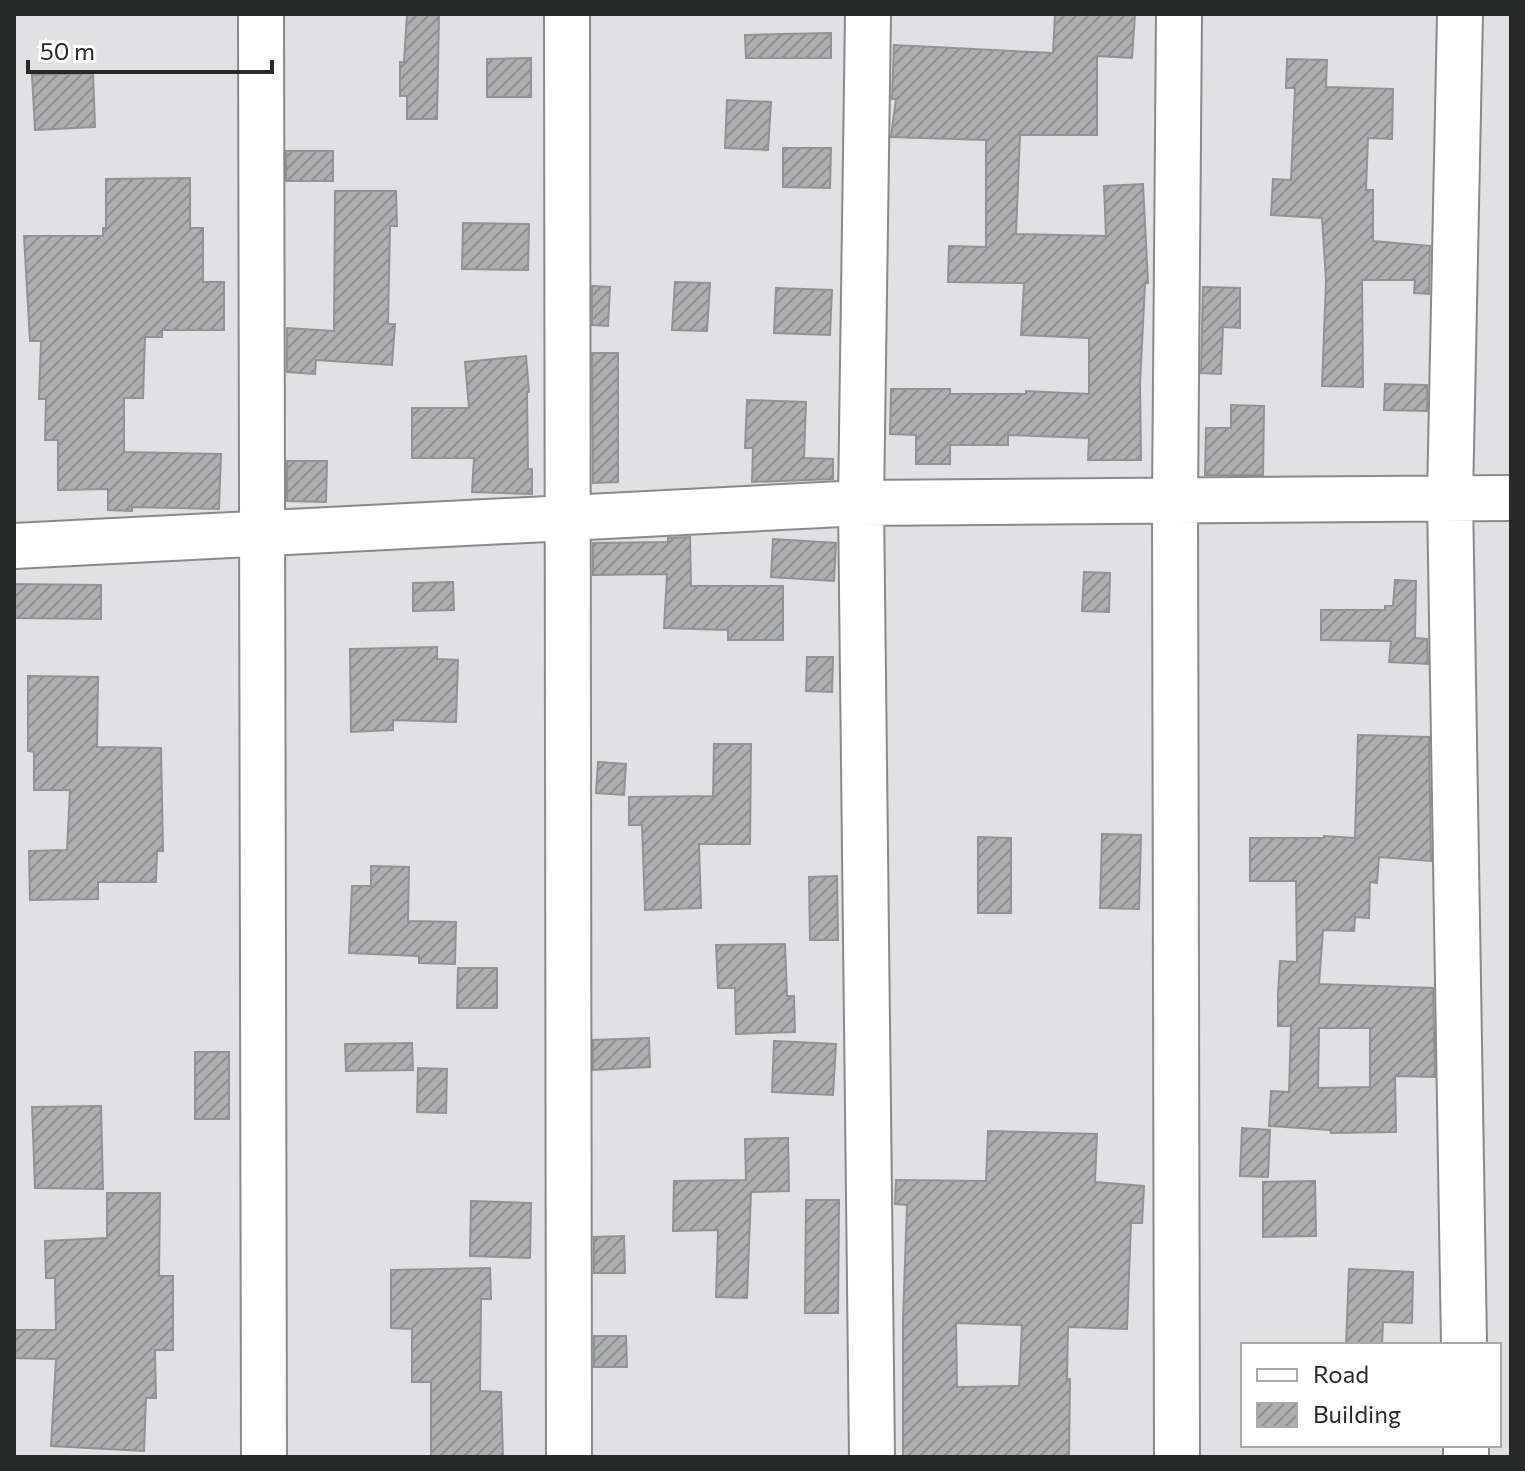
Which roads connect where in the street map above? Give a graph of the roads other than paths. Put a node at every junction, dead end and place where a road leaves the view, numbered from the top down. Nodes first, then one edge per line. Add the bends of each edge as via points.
1 (261, 14) edge
2 (567, 14) edge
3 (868, 14) edge
4 (1179, 14) edge
5 (1460, 14) edge
6 (1450, 498) junction
7 (1511, 498) edge
8 (1175, 501) junction
9 (861, 503) junction
10 (566, 518) junction
11 (262, 533) junction
12 (14, 546) edge
13 (1464, 1343) edge
14 (264, 1457) edge
15 (569, 1457) edge
16 (872, 1457) edge
17 (1177, 1457) edge

1 - 11 street
2 - 10 street
3 - 9 street
4 - 8 street
5 - 6 street
6 - 7 street
6 - 8 street
6 - 13 street
8 - 9 street
8 - 17 street
9 - 10 street
9 - 16 street
10 - 11 street
10 - 15 street
11 - 12 street
11 - 14 street

